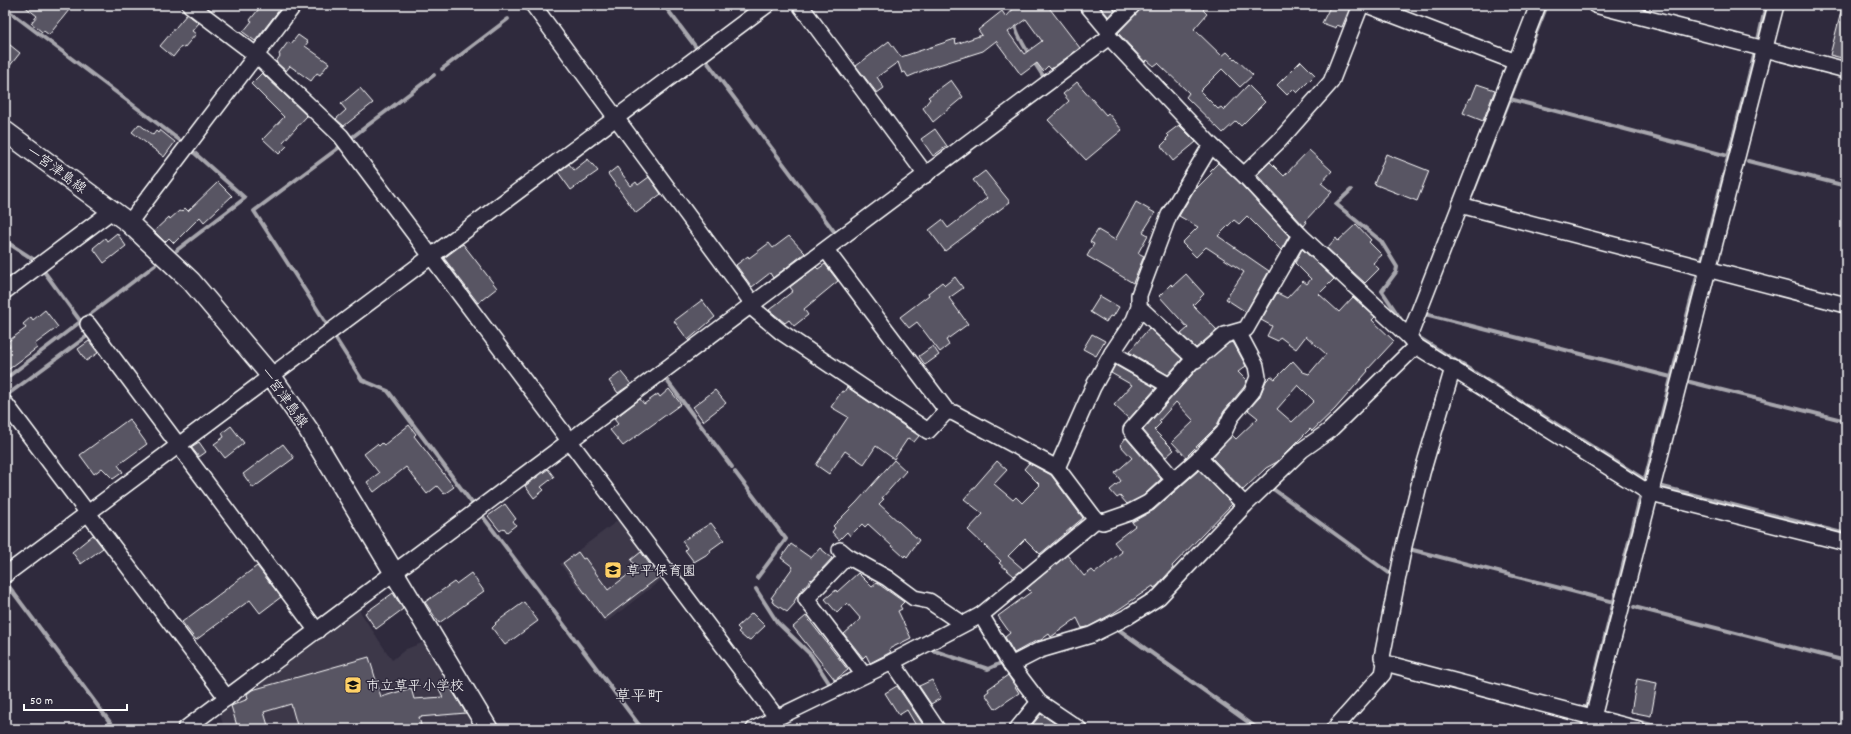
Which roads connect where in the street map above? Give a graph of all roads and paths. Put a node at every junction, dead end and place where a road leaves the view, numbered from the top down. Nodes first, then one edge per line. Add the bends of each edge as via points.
1 (190, 5) edge
2 (294, 5) edge
3 (533, 5) edge
4 (767, 5) edge
5 (800, 5) edge
6 (1087, 5) edge
7 (1133, 5) edge
8 (1361, 5) edge
9 (1366, 5) edge
10 (1538, 5) edge
11 (1595, 5) edge
12 (1776, 5) edge
13 (1109, 34) junction
14 (1765, 49) junction
15 (256, 55) junction
16 (1516, 62) junction
17 (1846, 70) edge
18 (616, 118) junction
19 (5, 131) edge
20 (1211, 145) junction
21 (926, 175) junction
22 (1244, 175) junction
23 (1460, 205) junction
24 (113, 210) junction
25 (130, 223) junction
26 (1300, 235) junction
27 (826, 250) junction
28 (431, 256) junction
29 (1708, 270) junction
30 (5, 291) edge
31 (752, 305) junction
32 (1846, 305) edge
33 (1139, 308) junction
34 (88, 324) dead end
35 (1238, 332) junction
36 (1412, 341) junction
37 (1112, 353) junction
38 (1194, 359) junction
39 (1453, 368) junction
40 (272, 377) junction
41 (1170, 386) junction
42 (5, 403) edge
43 (946, 411) junction
44 (570, 442) junction
45 (179, 446) junction
46 (1199, 458) junction
47 (1057, 468) junction
48 (1174, 480) junction
49 (1651, 494) junction
50 (1245, 505) junction
51 (88, 513) junction
52 (1096, 520) junction
53 (1846, 543) edge
54 (395, 572) junction
55 (5, 574) edge
56 (981, 615) junction
57 (963, 624) junction
58 (317, 631) junction
59 (892, 662) junction
60 (1385, 663) junction
61 (1011, 665) junction
62 (864, 675) junction
63 (227, 698) junction
64 (1039, 702) junction
65 (776, 718) junction
66 (1591, 723) edge
67 (192, 727) edge
68 (758, 728) edge
69 (488, 729) edge
70 (937, 729) edge
71 (1017, 729) edge
72 (1079, 729) edge
73 (1334, 729) edge
74 (1638, 729) edge

1 - 15 street
2 - 15 street
3 - 18 street
4 - 18 street
5 - 21 street
6 - 13 street
7 - 13 street
8 - 22 street via 1331,82
9 - 16 street
10 - 16 street
11 - 14 street
12 - 14 street
13 - 20 street
13 - 21 street
14 - 17 street
14 - 29 street
15 - 25 street
15 - 28 street via 341,136
16 - 23 street
18 - 28 street
18 - 31 street
19 - 24 main road, 一宮津島線
20 - 22 street
20 - 33 street via 1169,215 1140,295
21 - 27 street
22 - 26 street
23 - 29 street
23 - 36 street
24 - 25 main road, 一宮津島線
24 - 30 street
25 - 40 main road, 一宮津島線 via 191,281
26 - 35 street via 1246,329
26 - 36 street
27 - 31 street
27 - 43 street
28 - 40 street
28 - 44 street
29 - 32 street
29 - 49 street
31 - 43 street via 781,332 928,431
31 - 44 street
33 - 37 street
33 - 38 street
34 - 45 street
35 - 38 street via 1225,335 1196,360
35 - 46 street via 1256,366 1258,377 1252,392 1231,417 1224,432
36 - 39 street
36 - 50 street via 1329,431 1302,450
37 - 41 street
37 - 47 street via 1093,387
38 - 41 street
39 - 49 street
39 - 60 street via 1422,473 1404,546 1382,657
40 - 45 street
40 - 54 main road, 一宮津島線 via 308,429
41 - 48 street via 1130,430
42 - 51 street
43 - 47 street
44 - 54 street
44 - 65 street
45 - 51 street
45 - 58 street
46 - 48 street
46 - 50 street
47 - 52 street
48 - 52 street via 1148,503 1129,513 1104,522
49 - 53 street
49 - 66 street
50 - 61 street via 1159,597 1091,635 1040,650
51 - 55 street
51 - 63 street
52 - 56 street
54 - 58 street
54 - 69 main road, 一宮津島線
56 - 57 street
56 - 61 street
57 - 59 street
57 - 62 street via 930,601 914,598 887,578 843,553 806,599
58 - 63 street
59 - 62 street
59 - 70 street
60 - 66 street
60 - 73 street via 1383,674 1377,682
61 - 64 street
62 - 65 street
63 - 67 street
64 - 71 street
64 - 72 street
65 - 68 street
66 - 74 street

